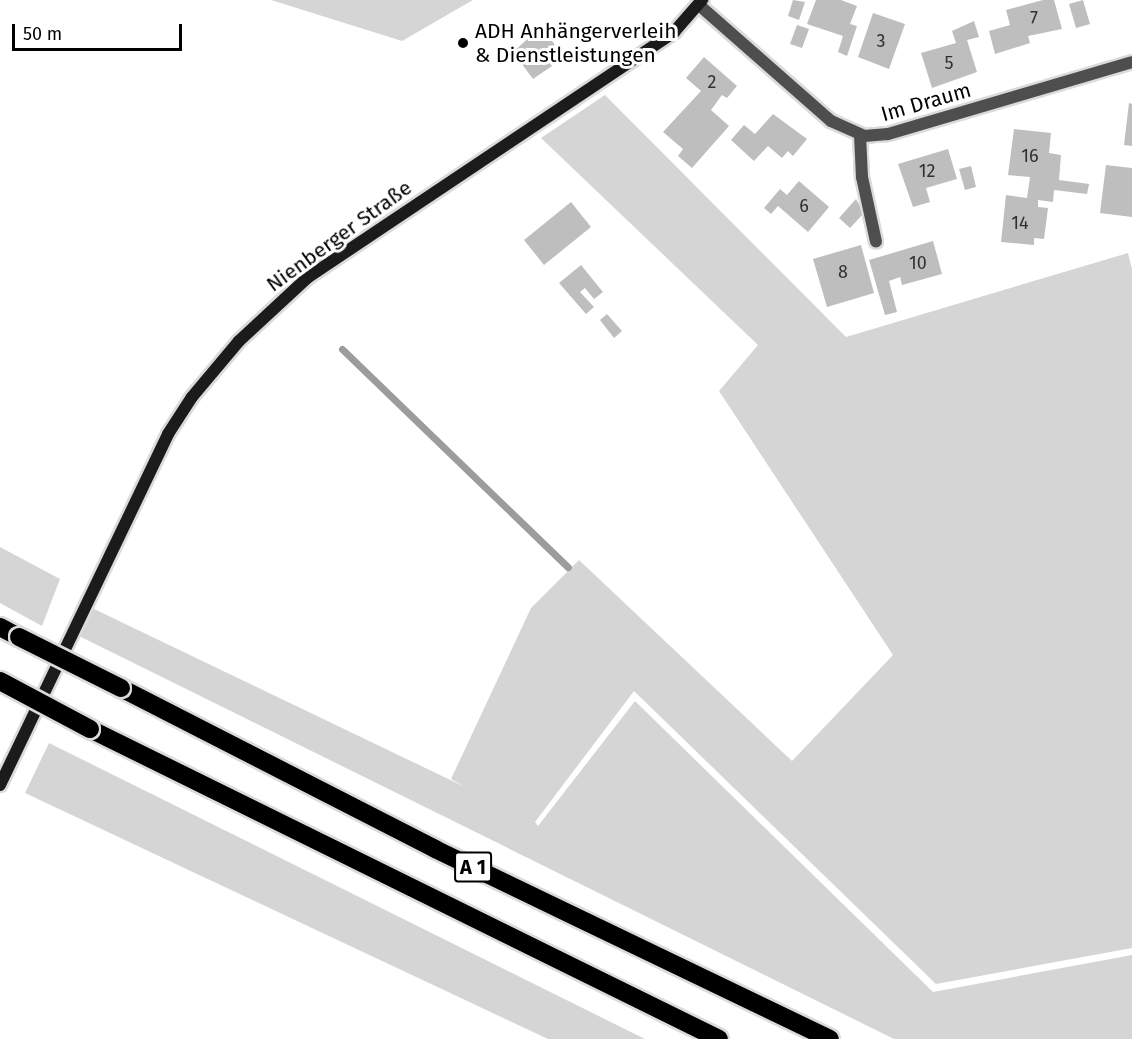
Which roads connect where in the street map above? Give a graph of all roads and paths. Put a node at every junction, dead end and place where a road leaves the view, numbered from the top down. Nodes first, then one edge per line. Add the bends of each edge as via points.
1 (701, 2) edge
2 (1132, 62) edge
3 (860, 135) junction
4 (876, 242) dead end
5 (0, 627) edge
6 (0, 681) edge
7 (0, 785) edge
8 (719, 1039) edge
9 (830, 1039) edge

1 - 3 street, Im Draum via 831,121
1 - 7 street, Nienberger Straße via 675,32 307,278 239,341 192,397 168,434
2 - 3 street, Im Draum via 888,134
3 - 4 street via 862,177
5 - 9 highway, A 1, bridge via 435,849
6 - 8 highway, A 1, bridge

